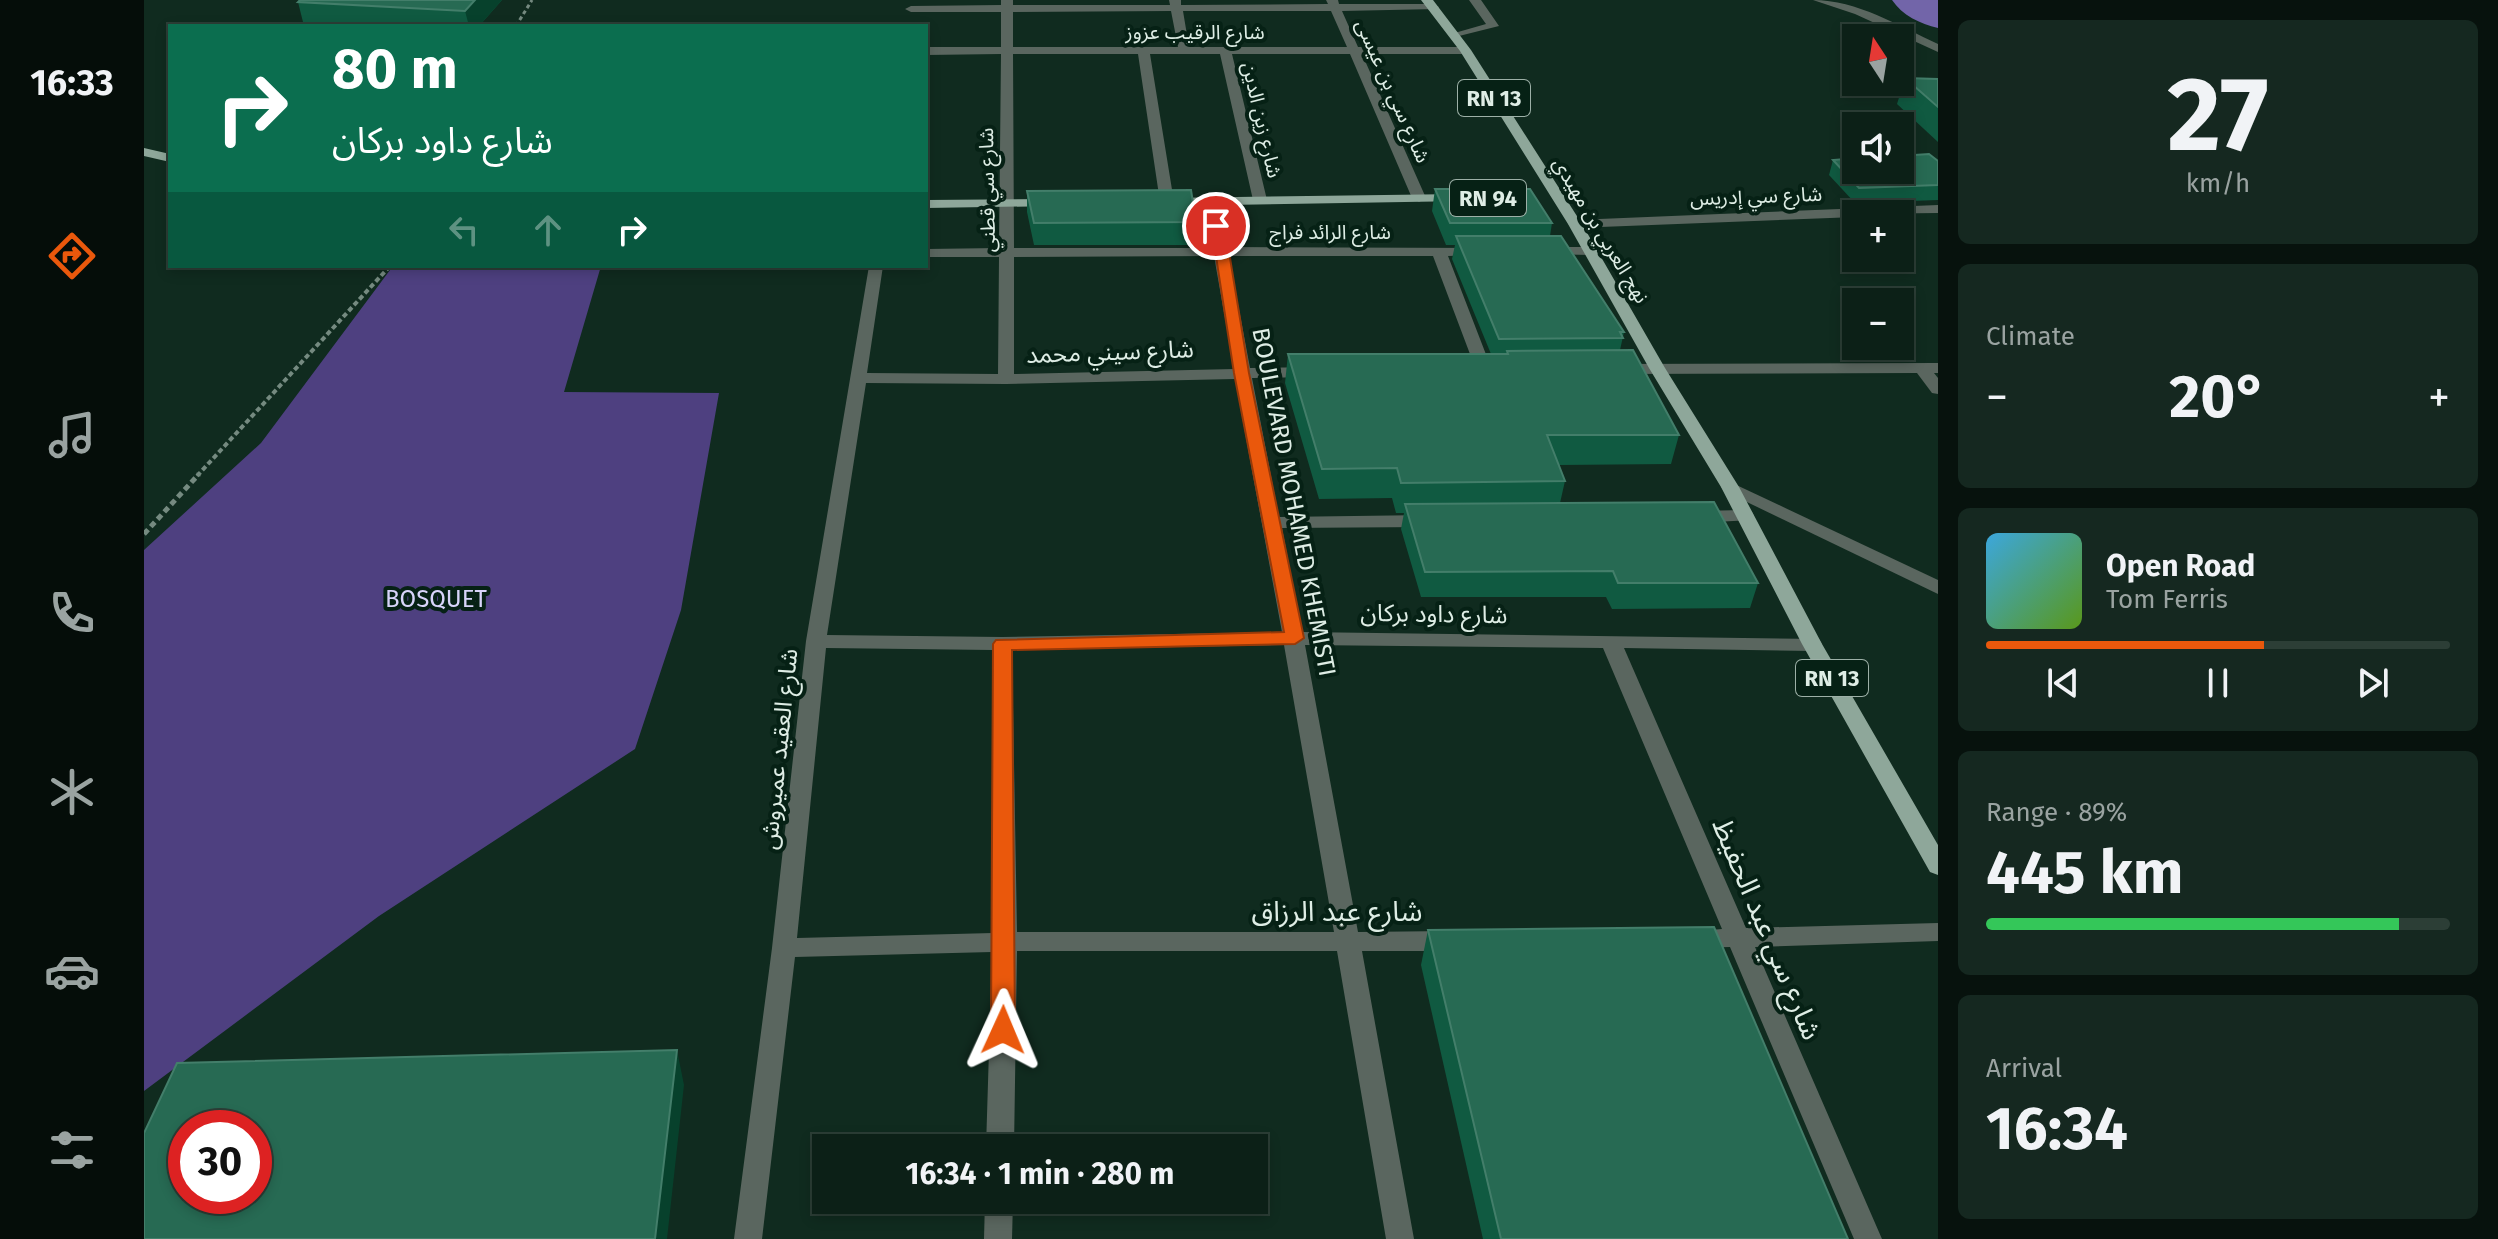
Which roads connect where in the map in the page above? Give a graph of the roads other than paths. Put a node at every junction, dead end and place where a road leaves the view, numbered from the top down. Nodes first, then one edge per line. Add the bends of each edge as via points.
1 (1475, 0) edge
2 (1819, 0) edge
3 (912, 4) edge
4 (1007, 4) edge
5 (1176, 4) edge
6 (1334, 4) edge
7 (1430, 4) edge
8 (907, 24) edge
9 (1455, 36) junction
10 (1938, 48) edge
11 (1352, 49) junction
12 (1006, 50) junction
13 (1143, 50) junction
14 (1184, 50) junction
15 (1225, 50) junction
16 (1465, 50) junction
17 (928, 51) edge
18 (144, 152) edge
19 (168, 158) edge
20 (1419, 198) junction
21 (1480, 198) edge
22 (1260, 200) junction
23 (1209, 201) junction
24 (1151, 202) edge
25 (1167, 202) junction
26 (1071, 203) edge
27 (928, 204) edge
28 (1007, 204) junction
29 (1938, 209) edge
30 (1575, 224) junction
31 (1439, 251) junction
32 (1500, 251) edge
33 (1530, 251) edge
34 (1591, 251) junction
35 (1223, 252) junction
36 (928, 253) edge
37 (1008, 253) junction
38 (876, 268) edge
39 (1657, 368) junction
40 (1930, 368) edge
41 (1594, 369) edge
42 (1484, 370) edge
43 (1332, 372) edge
44 (1241, 373) junction
45 (860, 378) junction
46 (1006, 379) junction
47 (1938, 389) edge
48 (1730, 487) junction
49 (1745, 516) junction
50 (1682, 517) edge
51 (1445, 520) edge
52 (1272, 523) junction
53 (1938, 588) edge
54 (1295, 638) junction
55 (816, 641) junction
56 (1611, 642) junction
57 (1002, 644) junction
58 (1812, 644) junction
59 (1938, 866) edge
60 (1938, 932) edge
61 (1739, 938) junction
62 (1676, 939) edge
63 (1472, 940) edge
64 (1347, 941) junction
65 (1005, 942) junction
66 (784, 948) junction
67 (1000, 1134) edge
68 (999, 1214) edge
69 (748, 1239) edge
70 (998, 1239) edge
71 (1400, 1239) edge
72 (1868, 1239) edge

1 - 9 street via 1493,26
2 - 10 street
3 - 4 street
3 - 8 street
4 - 5 street
4 - 12 street, شارع سي قطني
5 - 6 street
5 - 14 street
6 - 7 street
6 - 11 street, شارع سي بن عيسى
7 - 9 main road, نهج العربي بن مهيدي / RN 13
9 - 16 main road, نهج العربي بن مهيدي / RN 13
11 - 15 street, شارع الرقيب عزوز
11 - 16 street, شارع الرقيب عزوز
11 - 20 street, شارع سي بن عيسى
12 - 13 street, شارع الرقيب عزوز
12 - 17 street, شارع الرقيب عزوز
12 - 28 street, شارع سي قطني
13 - 14 street, شارع الرقيب عزوز
13 - 25 street
14 - 15 street, شارع الرقيب عزوز
15 - 22 street, شارع زين الدين
16 - 30 main road, نهج العربي بن مهيدي / RN 13 via 1549,198
18 - 19 main road
20 - 21 main road, RN 94
20 - 22 main road, RN 94
22 - 23 main road, RN 94
23 - 25 main road, RN 94
23 - 35 street, BOULEVARD MOHAMED KHEMISTI
24 - 25 main road, RN 94
26 - 28 main road
27 - 28 main road
28 - 37 street, شارع سي قطني
29 - 30 street, شارع سي إدريس
30 - 34 main road, نهج العربي بن مهيدي / RN 13
31 - 32 street, شارع الرائد فراج
31 - 35 street, شارع الرائد فراج
31 - 42 street
33 - 34 street
34 - 39 main road, نهج العربي بن مهيدي / RN 13
35 - 37 street, شارع الرائد فراج
35 - 44 street, BOULEVARD MOHAMED KHEMISTI
36 - 37 street, شارع الرائد فراج
37 - 46 street, شارع سي قطني
38 - 45 street, شارع العقيد عميروش
39 - 40 street
39 - 41 street
39 - 48 main road, نهج العربي بن مهيدي / RN 13
40 - 47 street
43 - 44 street, شارع سيني محمد
44 - 46 street, شارع سيني محمد
44 - 52 street, BOULEVARD MOHAMED KHEMISTI
45 - 46 street, شارع سيني محمد
45 - 55 street, شارع العقيد عميروش
48 - 49 main road, RN 13
48 - 53 street
49 - 50 street
49 - 58 main road, RN 13
51 - 52 street
52 - 54 street, BOULEVARD MOHAMED KHEMISTI
54 - 56 street, شارع داود بركان
54 - 57 street, شارع داود بركان
54 - 64 street, BOULEVARD MOHAMED KHEMISTI
55 - 57 street, شارع داود بركان
55 - 66 street, شارع العقيد عميروش
56 - 58 street, شارع داود بركان
56 - 61 street, شارع سي عبد الحفيظ
57 - 65 street
58 - 59 main road, RN 13
60 - 61 street
61 - 62 street
61 - 72 street, شارع سي عبد الحفيظ
63 - 64 street, شارع عبد الرزاق
64 - 65 street, شارع عبد الرزاق
64 - 71 street, BOULEVARD MOHAMED KHEMISTI
65 - 66 street, شارع عبد الرزاق
65 - 67 street
66 - 69 street, شارع العقيد عميروش
68 - 70 street

